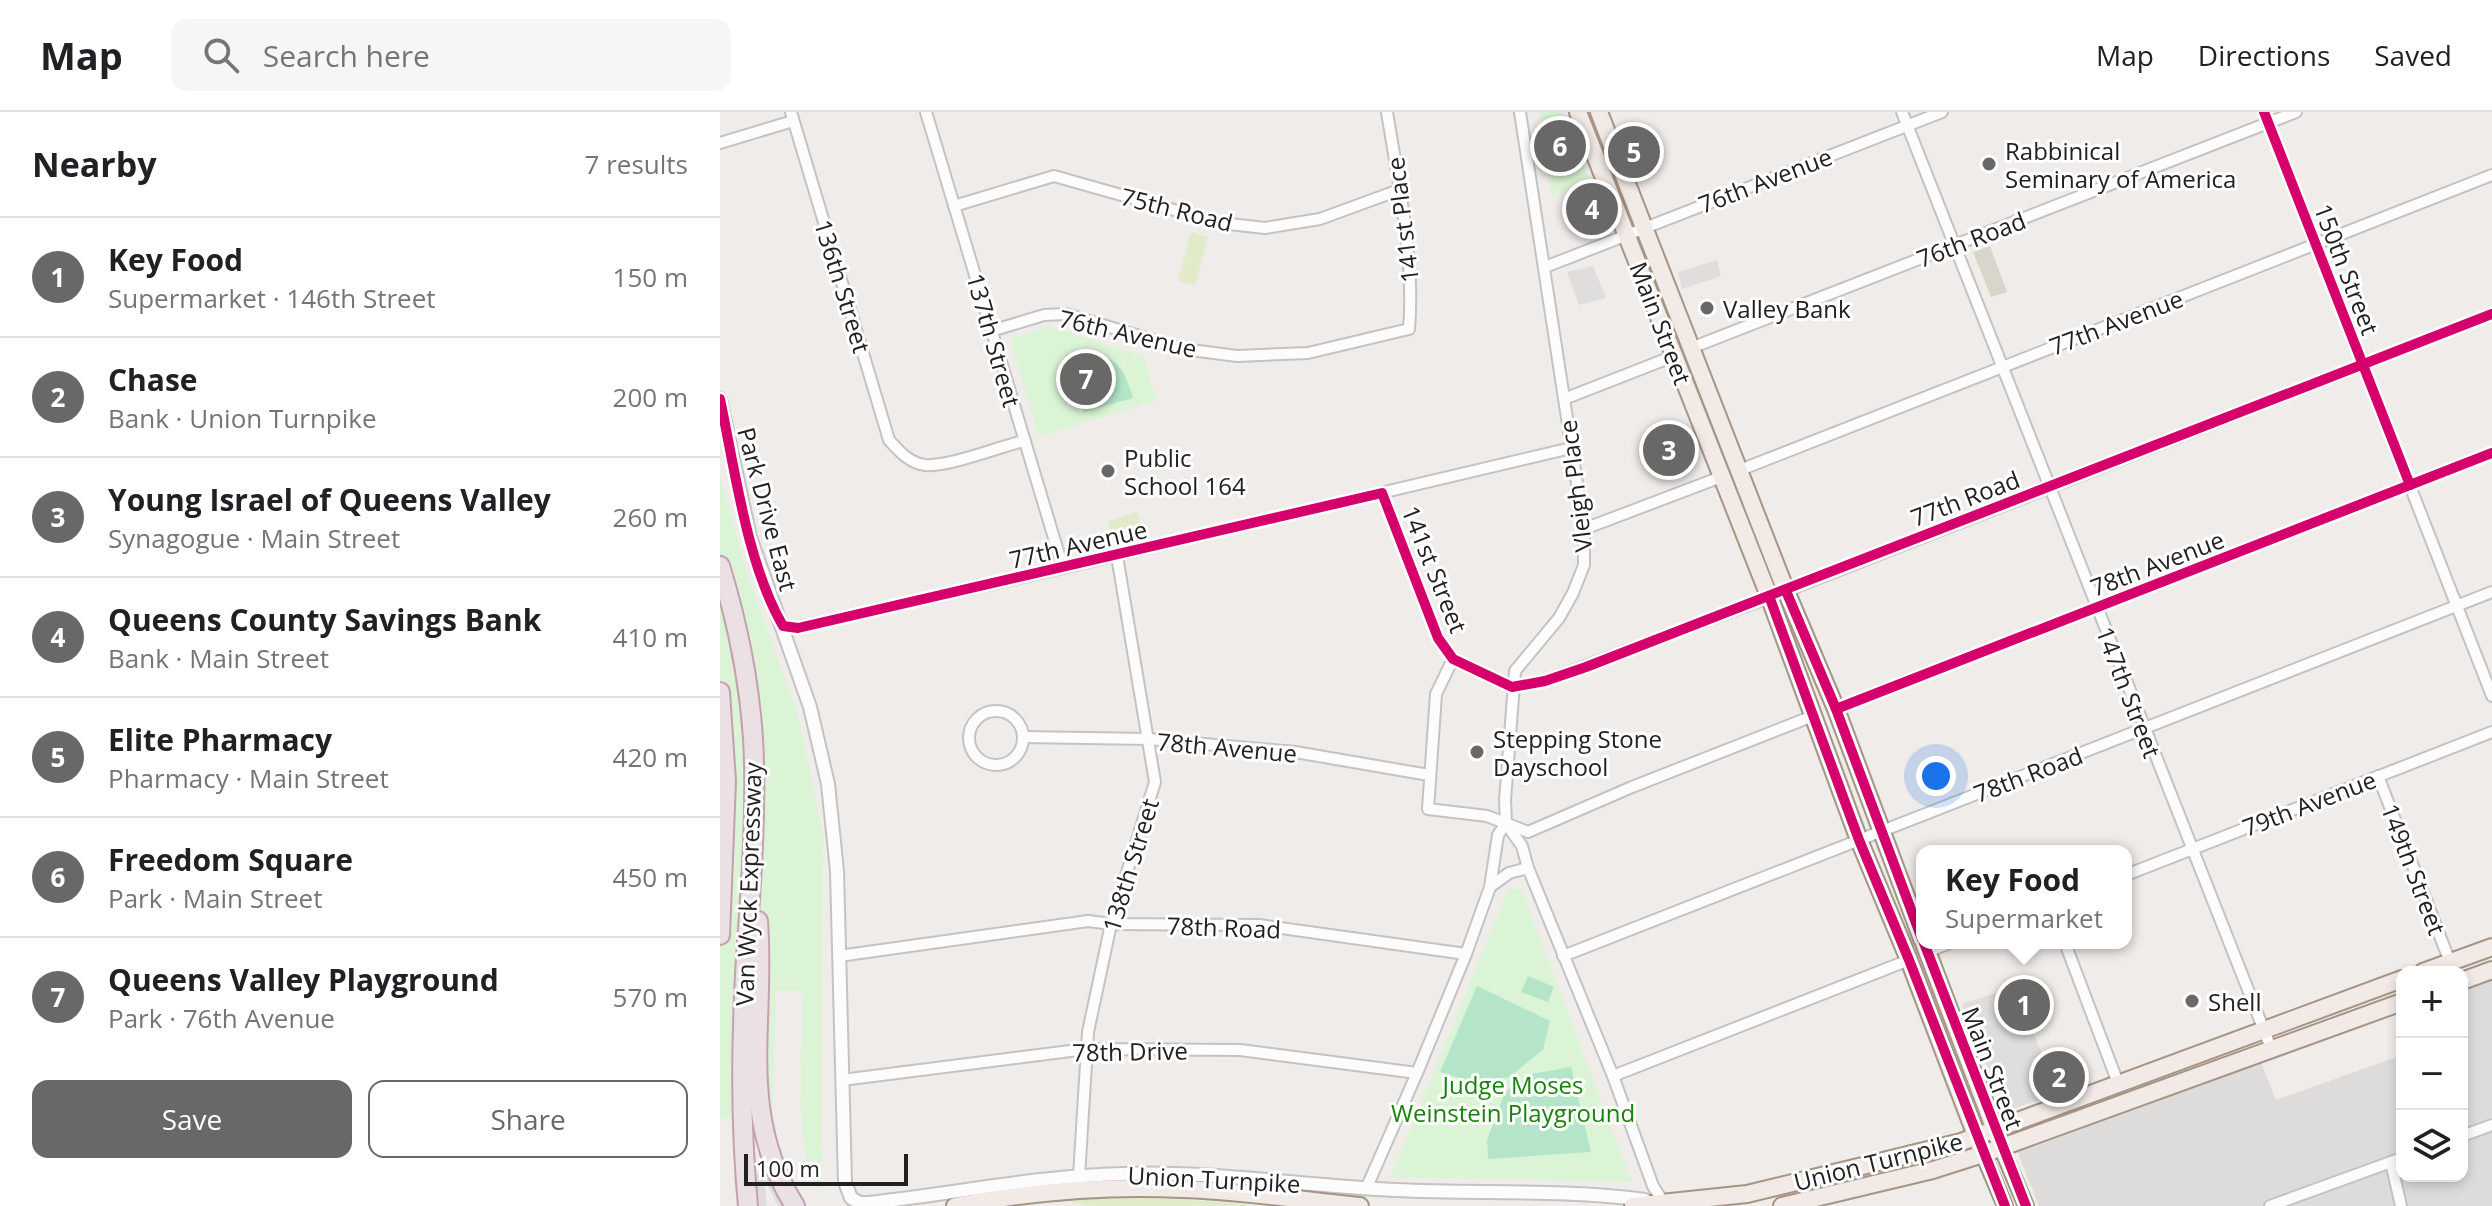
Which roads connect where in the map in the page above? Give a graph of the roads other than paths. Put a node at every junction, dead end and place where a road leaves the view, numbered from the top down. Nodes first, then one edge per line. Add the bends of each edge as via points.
1 (926, 112) edge
2 (1387, 112) edge
3 (1520, 112) edge
4 (1578, 112) edge
5 (1599, 112) edge
6 (1902, 112) edge
7 (1942, 112) edge
8 (2296, 112) edge
9 (792, 116) edge
10 (2266, 117) edge
11 (1907, 125) junction
12 (720, 143) edge
13 (2492, 175) edge
14 (1399, 190) junction
15 (954, 206) junction
16 (1646, 227) junction
17 (1626, 235) junction
18 (2315, 244) junction
19 (1955, 246) junction
20 (1545, 267) junction
21 (2492, 314) edge
22 (1409, 329) joint
23 (991, 331) junction
24 (1691, 348) junction
25 (1674, 356) junction
26 (2362, 365) junction
27 (2002, 367) junction
28 (720, 399) edge
29 (1564, 399) junction
30 (1024, 441) junction
31 (1571, 448) junction
32 (2492, 453) edge
33 (1740, 470) junction
34 (1721, 477) junction
35 (2410, 485) junction
36 (2049, 487) junction
37 (1382, 493) junction
38 (1584, 529) junction
39 (1117, 556) junction
40 (720, 566) edge
41 (1063, 568) junction
42 (1786, 591) junction
43 (2492, 592) edge
44 (1769, 596) junction
45 (2457, 606) junction
46 (2096, 608) junction
47 (783, 626) junction
48 (1453, 659) junction
49 (1512, 687) junction
50 (720, 692) edge
51 (2492, 696) edge
52 (1836, 709) junction
53 (1813, 716) junction
54 (2144, 729) junction
55 (2492, 732) edge
56 (1023, 737) junction
57 (1148, 739) junction
58 (1429, 775) junction
59 (2378, 776) junction
60 (1506, 823) junction
61 (1880, 832) junction
62 (1859, 840) junction
63 (2191, 850) junction
64 (753, 859) junction
65 (1528, 868) junction
66 (2132, 873) edge
67 (1490, 887) junction
68 (1111, 924) junction
69 (1916, 924) edge
70 (720, 935) edge
71 (2492, 947) edge
72 (1926, 949) edge
73 (2067, 949) edge
74 (1466, 954) junction
75 (839, 956) junction
76 (1563, 956) junction
77 (1909, 960) junction
78 (2450, 962) junction
79 (2439, 966) edge
80 (2492, 970) edge
81 (2468, 979) edge
82 (2396, 981) edge
83 (2396, 1004) edge
84 (2263, 1030) junction
85 (2271, 1048) junction
86 (1086, 1049) junction
87 (1417, 1073) junction
88 (1613, 1076) junction
89 (842, 1080) junction
90 (2118, 1083) junction
91 (2492, 1125) edge
92 (1995, 1128) junction
93 (2468, 1134) edge
94 (1977, 1135) junction
95 (2001, 1147) junction
96 (1983, 1154) junction
97 (2396, 1160) edge
98 (1079, 1176) junction
99 (2398, 1182) edge
100 (1366, 1189) junction
101 (1713, 1202) edge
102 (860, 1203) joint
103 (1665, 1204) edge
104 (748, 1206) edge
105 (795, 1206) edge
106 (955, 1206) edge
107 (1361, 1206) edge
108 (1633, 1206) edge
109 (1782, 1206) edge
110 (2005, 1206) edge
111 (2026, 1206) edge
112 (2270, 1206) edge
113 (2401, 1206) edge

1 - 15 street, 137th Street
2 - 14 street, 141st Place
3 - 20 street, Vleigh Place
4 - 17 main road, Main Street
5 - 16 main road, Main Street
6 - 11 street, 147th Street
7 - 11 street, 76th Avenue
8 - 10 street, 76th Road
9 - 12 street
9 - 30 street, 136th Street via 889,440 903,456 923,465
10 - 18 street, 150th Street
10 - 19 street, 76th Road
11 - 16 street, 76th Avenue
11 - 19 street, 147th Street
13 - 18 street, 77th Avenue
14 - 15 street, 75th Road via 1320,219 1265,228 1220,223 1054,176
14 - 22 street, 141st Place via 1411,301
15 - 23 street, 137th Street
16 - 17 street, 76th Avenue
16 - 24 main road, Main Street
17 - 20 street, 76th Avenue
17 - 25 main road, Main Street
18 - 26 street, 150th Street
18 - 27 street, 77th Avenue
19 - 24 street, 76th Road
19 - 27 street, 147th Street
20 - 29 street, Vleigh Place
21 - 26 street, 77th Road
22 - 23 street, 76th Avenue via 1308,353 1237,356 1183,349 1066,314
23 - 30 street, 137th Street
24 - 33 main road, Main Street
25 - 29 street
25 - 34 main road, Main Street
26 - 35 street, 150th Street
26 - 36 street, 77th Road
27 - 33 street, 77th Avenue
27 - 36 street, 147th Street
28 - 47 street, Park Drive East via 750,537
29 - 31 street, Vleigh Place
30 - 41 street, 137th Street
31 - 37 street, 77th Avenue
31 - 38 street, Vleigh Place
32 - 35 street, 78th Avenue
33 - 42 main road, Main Street
34 - 38 street
34 - 44 main road, Main Street
35 - 45 street, 150th Street
35 - 46 street, 78th Avenue
36 - 42 street, 77th Road
36 - 46 street, 147th Street
37 - 39 street, 77th Avenue
37 - 48 street, 141st Street via 1438,638
38 - 49 street, Vleigh Place via 1584,565 1573,593 1515,671
39 - 41 street, 77th Avenue
39 - 57 street, 138th Street
40 - 64 highway, Van Wyck Expressway via 751,714
41 - 47 street, 77th Avenue via 795,628
42 - 44 street, 77th Road
42 - 52 main road, Main Street
43 - 45 street, 78th Road
44 - 49 street, 77th Road via 1558,677
44 - 53 main road, Main Street
45 - 51 street, 150th Street
45 - 54 street, 78th Road
46 - 52 street, 78th Avenue
46 - 54 street, 147th Street
47 - 75 street, Park Drive East via 828,784
48 - 49 street
48 - 58 street, 141st Street via 1436,694
49 - 60 street, Vleigh Place
50 - 70 highway, Van Wyck Expressway via 726,781
52 - 61 main road, Main Street
53 - 60 street via 1528,832
53 - 62 main road, Main Street
54 - 61 street, 78th Road
54 - 63 street, 147th Street
55 - 59 street, 79th Avenue
56 - 56 street via 1014,718 993,711 975,721 969,740 981,761 998,765 1016,757
56 - 57 street, 78th Avenue
57 - 58 street, 78th Avenue via 1295,752
57 - 68 street, 138th Street via 1155,782
58 - 60 street, 141st Street via 1428,809
59 - 63 street, 79th Avenue
59 - 78 street, 149th Street
60 - 65 street via 1522,846
60 - 67 street, Vleigh Place via 1498,835
61 - 62 street, 78th Road
61 - 69 main road, Main Street
62 - 76 street, 78th Road
62 - 77 main road, Main Street
63 - 66 street, 79th Avenue
63 - 84 street, 147th Street
64 - 104 highway, Van Wyck Expressway via 742,1054
64 - 105 highway via 761,960 757,1098 772,1163
65 - 67 street via 1509,873
65 - 76 street
67 - 74 street, Vleigh Place
68 - 74 street, 78th Road via 1259,925
68 - 75 street, 78th Road via 1088,921
68 - 86 street, 138th Street
71 - 78 main road
72 - 92 main road, Main Street
73 - 90 street
74 - 87 street, Vleigh Place
75 - 89 street, Park Drive East
76 - 88 street
77 - 88 street
77 - 94 main road, Main Street
78 - 79 main road
80 - 81 main road
82 - 84 main road, Union Turnpike
83 - 85 main road, Union Turnpike
84 - 85 street, 147th Street
84 - 90 main road, Union Turnpike
85 - 95 main road, Union Turnpike
86 - 87 street, 78th Drive via 1240,1050
86 - 89 street, 78th Drive
86 - 98 street, 138th Street
87 - 100 street, Vleigh Place
88 - 103 street via 1653,1186
89 - 102 street, Park Drive East via 845,1182 851,1198
90 - 92 main road, Union Turnpike
91 - 93 street
92 - 94 main road, Union Turnpike
92 - 95 main road, Main Street
94 - 96 main road, Main Street
94 - 101 main road, Union Turnpike
95 - 96 main road, Union Turnpike
95 - 111 main road, Main Street
96 - 109 main road, Union Turnpike
96 - 110 main road, Main Street
97 - 112 street
98 - 100 street, Union Turnpike via 1216,1175
98 - 102 street, Union Turnpike
99 - 113 street
100 - 103 street, Union Turnpike via 1603,1194
100 - 107 main road
101 - 103 main road, Union Turnpike
103 - 108 main road, Union Turnpike
106 - 107 main road, Union Turnpike via 1077,1190 1160,1188

